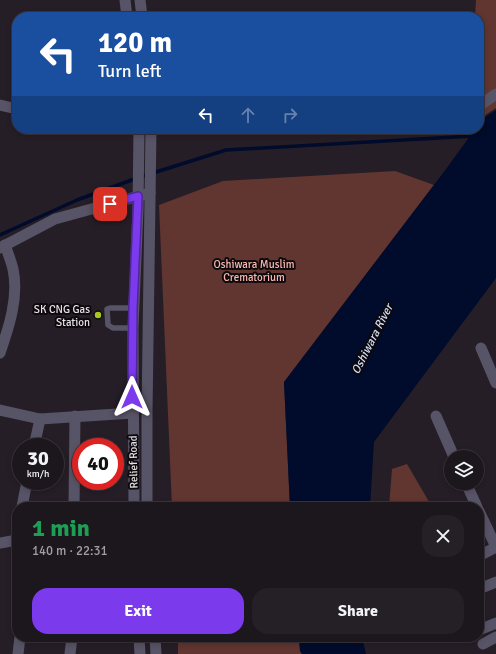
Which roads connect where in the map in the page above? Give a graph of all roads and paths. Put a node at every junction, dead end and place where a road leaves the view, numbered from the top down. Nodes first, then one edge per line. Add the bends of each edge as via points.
1 (125, 0) edge
2 (140, 0) edge
3 (126, 12) edge
4 (141, 12) edge
5 (496, 94) edge
6 (484, 102) edge
7 (0, 105) edge
8 (12, 108) edge
9 (138, 134) edge
10 (151, 134) edge
11 (149, 190) junction
12 (138, 192) junction
13 (3, 247) edge
14 (133, 308) junction
15 (133, 328) junction
16 (148, 348) junction
17 (482, 348) dead end
18 (133, 349) junction
19 (0, 353) edge
20 (496, 383) edge
21 (0, 410) edge
22 (133, 413) junction
23 (75, 416) junction
24 (436, 416) dead end
25 (40, 419) junction
26 (36, 438) edge
27 (451, 450) edge
28 (25, 490) edge
29 (469, 490) edge
30 (23, 502) edge
31 (74, 502) edge
32 (134, 502) edge
33 (147, 502) edge
34 (475, 502) edge
35 (484, 522) edge
36 (12, 541) edge
37 (0, 543) edge
38 (496, 547) edge
39 (484, 553) edge
40 (496, 582) edge
41 (484, 588) edge
42 (496, 623) edge
43 (484, 628) edge
44 (496, 637) edge
45 (19, 642) edge
46 (71, 642) edge
47 (139, 642) edge
48 (155, 642) edge
49 (483, 644) dead end
50 (18, 654) edge
51 (70, 654) edge
52 (140, 654) edge
53 (156, 654) edge

1 - 3 street
2 - 4 street
5 - 6 street
7 - 8 street
9 - 12 street, Relief Road
10 - 11 street, Relief Road
11 - 12 street
11 - 16 street, Relief Road
12 - 13 street via 55,219
12 - 14 street, Relief Road
13 - 19 street via 13,271 14,288 11,317
14 - 15 street, Relief Road
14 - 15 lane via 107,309 107,319 108,325 113,328
15 - 18 street, Relief Road
16 - 18 street
16 - 33 street, Relief Road
17 - 20 street
18 - 22 street, Relief Road
21 - 25 street
22 - 23 street
22 - 32 street, Relief Road
23 - 25 street
23 - 31 street
24 - 27 street
25 - 26 street
28 - 30 street
29 - 34 street
35 - 38 street
36 - 37 street
38 - 39 street
40 - 41 street
42 - 43 street
44 - 49 street
45 - 50 street
46 - 51 street
47 - 52 street
48 - 53 street

